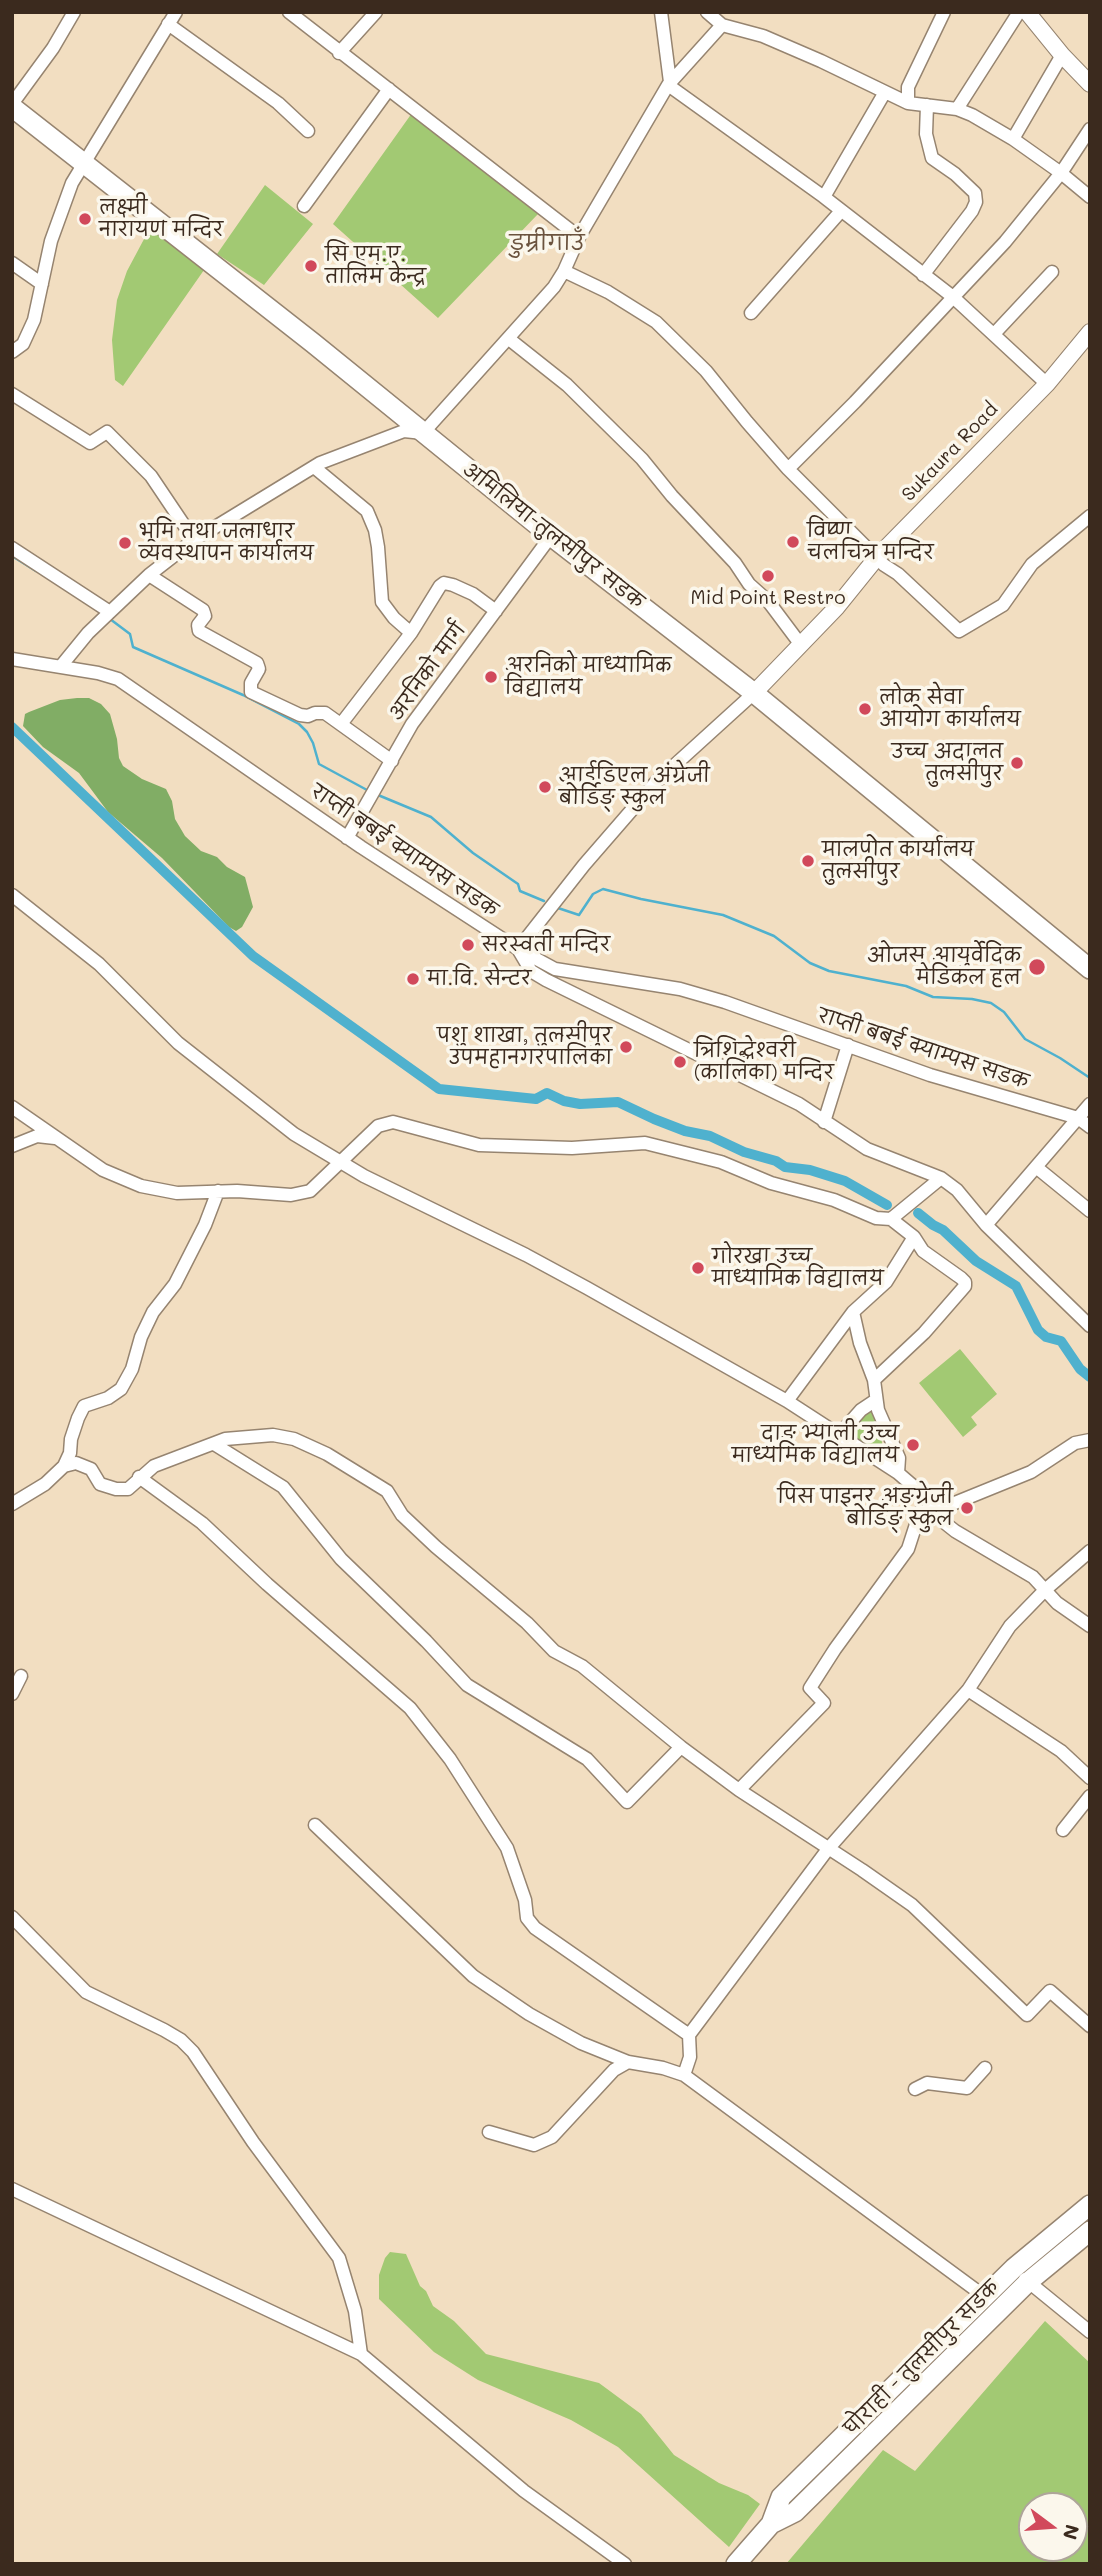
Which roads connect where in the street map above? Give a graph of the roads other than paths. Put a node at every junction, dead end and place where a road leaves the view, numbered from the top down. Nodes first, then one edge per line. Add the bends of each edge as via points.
1 (74, 12) edge
2 (176, 12) edge
3 (289, 12) edge
4 (376, 12) edge
5 (661, 12) edge
6 (707, 12) edge
7 (944, 12) edge
8 (1019, 12) edge
9 (1027, 12) edge
10 (168, 24) junction
11 (722, 25) junction
12 (339, 52) junction
13 (1062, 55) junction
14 (1090, 83) edge
15 (669, 84) junction
16 (389, 89) junction
17 (885, 92) junction
18 (908, 103) junction
19 (927, 104) junction
20 (12, 106) edge
21 (957, 109) junction
22 (1090, 130) edge
23 (308, 131) dead end
24 (1013, 139) junction
25 (83, 162) junction
26 (1061, 173) junction
27 (824, 197) junction
28 (1090, 197) edge
29 (304, 206) dead end
30 (841, 211) junction
31 (579, 237) junction
32 (12, 263) edge
33 (564, 271) junction
34 (1052, 272) dead end
35 (923, 275) junction
36 (42, 284) junction
37 (953, 297) junction
38 (751, 313) dead end
39 (1090, 332) edge
40 (12, 334) edge
41 (994, 334) junction
42 (509, 338) junction
43 (23, 342) junction
44 (12, 352) edge
45 (1046, 384) junction
46 (12, 394) edge
47 (423, 433) junction
48 (314, 467) junction
49 (788, 469) junction
50 (1090, 516) edge
51 (551, 536) junction
52 (194, 540) junction
53 (12, 548) edge
54 (878, 556) junction
55 (149, 575) junction
56 (496, 611) junction
57 (110, 612) junction
58 (411, 633) junction
59 (801, 645) junction
60 (12, 659) edge
61 (61, 666) junction
62 (754, 693) junction
63 (341, 724) junction
64 (392, 761) junction
65 (348, 838) junction
66 (12, 895) edge
67 (518, 949) junction
68 (1090, 969) edge
69 (848, 1045) junction
70 (1090, 1104) edge
71 (12, 1107) edge
72 (1077, 1118) junction
73 (824, 1122) junction
74 (1090, 1127) edge
75 (59, 1139) junction
76 (12, 1146) edge
77 (340, 1163) junction
78 (1036, 1167) junction
79 (941, 1178) junction
80 (218, 1191) junction
81 (1090, 1210) edge
82 (891, 1219) junction
83 (986, 1225) junction
84 (914, 1237) junction
85 (853, 1312) junction
86 (1090, 1326) edge
87 (874, 1380) junction
88 (876, 1400) junction
89 (787, 1401) junction
90 (838, 1436) junction
91 (1090, 1440) edge
92 (214, 1444) junction
93 (64, 1466) junction
94 (898, 1473) junction
95 (139, 1477) junction
96 (12, 1504) edge
97 (935, 1511) junction
98 (1090, 1551) edge
99 (1045, 1590) junction
100 (1090, 1626) edge
101 (21, 1675) dead end
102 (968, 1690) junction
103 (12, 1694) edge
104 (681, 1747) junction
105 (1090, 1778) edge
106 (739, 1790) junction
107 (1090, 1796) edge
108 (314, 1825) dead end
109 (1063, 1830) dead end
110 (828, 1849) junction
111 (12, 1917) edge
112 (1090, 2026) edge
113 (689, 2035) junction
114 (628, 2062) junction
115 (985, 2068) dead end
116 (684, 2075) junction
117 (915, 2089) dead end
118 (489, 2132) dead end
119 (12, 2189) edge
120 (1090, 2205) edge
121 (1090, 2231) edge
122 (1014, 2268) junction
123 (1028, 2282) junction
124 (984, 2296) junction
125 (1090, 2332) edge
126 (361, 2354) junction
127 (771, 2524) junction
128 (625, 2564) edge
129 (736, 2564) edge

1 - 20 street
2 - 10 street
3 - 12 street
4 - 12 street
5 - 15 street
6 - 11 street
7 - 18 street via 908,87
8 - 21 street
9 - 13 street
10 - 23 street via 278,103
10 - 25 street
11 - 15 street
11 - 17 street via 763,36
12 - 16 street
13 - 14 street
13 - 24 street
15 - 27 street
15 - 31 street
16 - 29 street
16 - 31 street
17 - 18 street
17 - 27 street
18 - 19 street
19 - 21 street
19 - 35 street via 926,134 932,158 975,192 976,202
20 - 25 main road, अमिलिया-तुलसीपुर सडक
21 - 24 street
22 - 26 street
24 - 26 street
25 - 36 street via 51,241
25 - 47 main road, अमिलिया-तुलसीपुर सडक
26 - 28 street
26 - 37 street
27 - 30 street
30 - 35 street
30 - 38 street
31 - 33 street
32 - 36 street
33 - 42 street
33 - 49 street via 656,322 706,370
34 - 41 street
35 - 37 street
36 - 43 street via 34,320
37 - 41 street
37 - 49 street
39 - 45 street, Sukaura Road
40 - 43 street
41 - 45 street
42 - 47 street
42 - 59 street via 567,385 642,459 768,601
43 - 44 street
45 - 54 street, Sukaura Road
46 - 52 street via 90,443 107,432 151,476
47 - 48 street via 404,430
47 - 51 main road, अमिलिया-तुलसीपुर सडक
48 - 52 street
48 - 58 street via 367,511 378,547 382,602
49 - 54 street
50 - 54 street via 1032,564 1003,605 959,631
51 - 56 street, अरनिको मार्ग
51 - 62 main road, अमिलिया-तुलसीपुर सडक
52 - 55 street
53 - 57 street
54 - 59 street, Sukaura Road
55 - 57 street
55 - 63 street via 203,610 199,631 257,663 251,692 300,715 324,713
56 - 58 street via 473,594 444,583
56 - 64 street, अरनिको मार्ग via 412,724
57 - 61 street
58 - 63 street
59 - 62 street, Sukaura Road
60 - 61 street, राप्ती बबई क्याम्पस सडक
61 - 65 street, राप्ती बबई क्याम्पस सडक via 118,679
62 - 67 street via 656,782
62 - 68 main road, अमिलिया-तुलसीपुर सडक
63 - 64 street
64 - 65 street, अरनिको मार्ग
65 - 67 street, राप्ती बबई क्याम्पस सडक
66 - 77 street via 99,964 178,1043 294,1134
67 - 69 street, राप्ती बबई क्याम्पस सडक via 555,969 680,989
67 - 73 street via 531,971 545,980 766,1087
69 - 72 street, राप्ती बबई क्याम्पस सडक via 930,1075
69 - 73 street
70 - 72 street
71 - 75 street
72 - 74 street, राप्ती बबई क्याम्पस सडक
72 - 78 street
73 - 79 street via 867,1149
75 - 76 street via 37,1136
75 - 80 street via 103,1170 141,1186 177,1193
77 - 80 street via 310,1191 290,1195
77 - 82 street via 378,1126 393,1122 479,1145 572,1148 645,1143 720,1162 771,1183 834,1199 869,1216
77 - 89 street via 538,1261
78 - 81 street
78 - 83 street
79 - 82 street
79 - 83 street
80 - 93 street via 175,1284 153,1312 121,1389 84,1406
82 - 84 street
83 - 86 street
84 - 85 street via 886,1282
84 - 87 street via 923,1251 961,1278 965,1286
85 - 87 street
85 - 89 street
87 - 88 street
88 - 90 street
88 - 94 street via 899,1458
89 - 90 street
90 - 94 street
91 - 97 street via 1075,1444 1031,1472
92 - 95 street via 154,1466
92 - 104 street via 273,1435 294,1439 352,1468 387,1492 402,1515 554,1651 582,1666
92 - 104 street via 283,1487 341,1559 467,1685 587,1759 627,1802
93 - 95 street via 76,1463 91,1469 100,1484 116,1489 128,1489
93 - 96 street
94 - 97 street
95 - 113 street via 202,1523 411,1708 507,1848 527,1918 535,1928
97 - 99 street via 955,1531 1034,1577
97 - 106 street via 920,1512 908,1549 810,1688 824,1703
98 - 99 street
99 - 100 street
99 - 102 street via 1010,1626
101 - 103 street
102 - 105 street via 1061,1751
102 - 110 street
104 - 106 street
106 - 110 street
107 - 109 street
108 - 114 street via 473,1976 570,2037
110 - 112 street via 912,1905 1027,2015 1050,1991
110 - 113 street
111 - 126 street via 86,1992 164,2030 193,2052 339,2258 355,2311
113 - 116 street via 690,2057
114 - 116 street
114 - 118 street via 614,2070 552,2137 534,2145
115 - 117 street via 967,2088 927,2083
116 - 124 street
119 - 126 street
120 - 122 main road, घोराही - तुलसीपुर सडक
121 - 123 main road, घोराही - तुलसीपुर सडक
122 - 123 street
122 - 124 main road, घोराही - तुलसीपुर सडक
123 - 125 street
123 - 127 main road, घोराही - तुलसीपुर सडक via 795,2512
124 - 127 main road, घोराही - तुलसीपुर सडक via 781,2497
126 - 128 street via 524,2491
127 - 129 main road, घोराही - तुलसीपुर सडक

